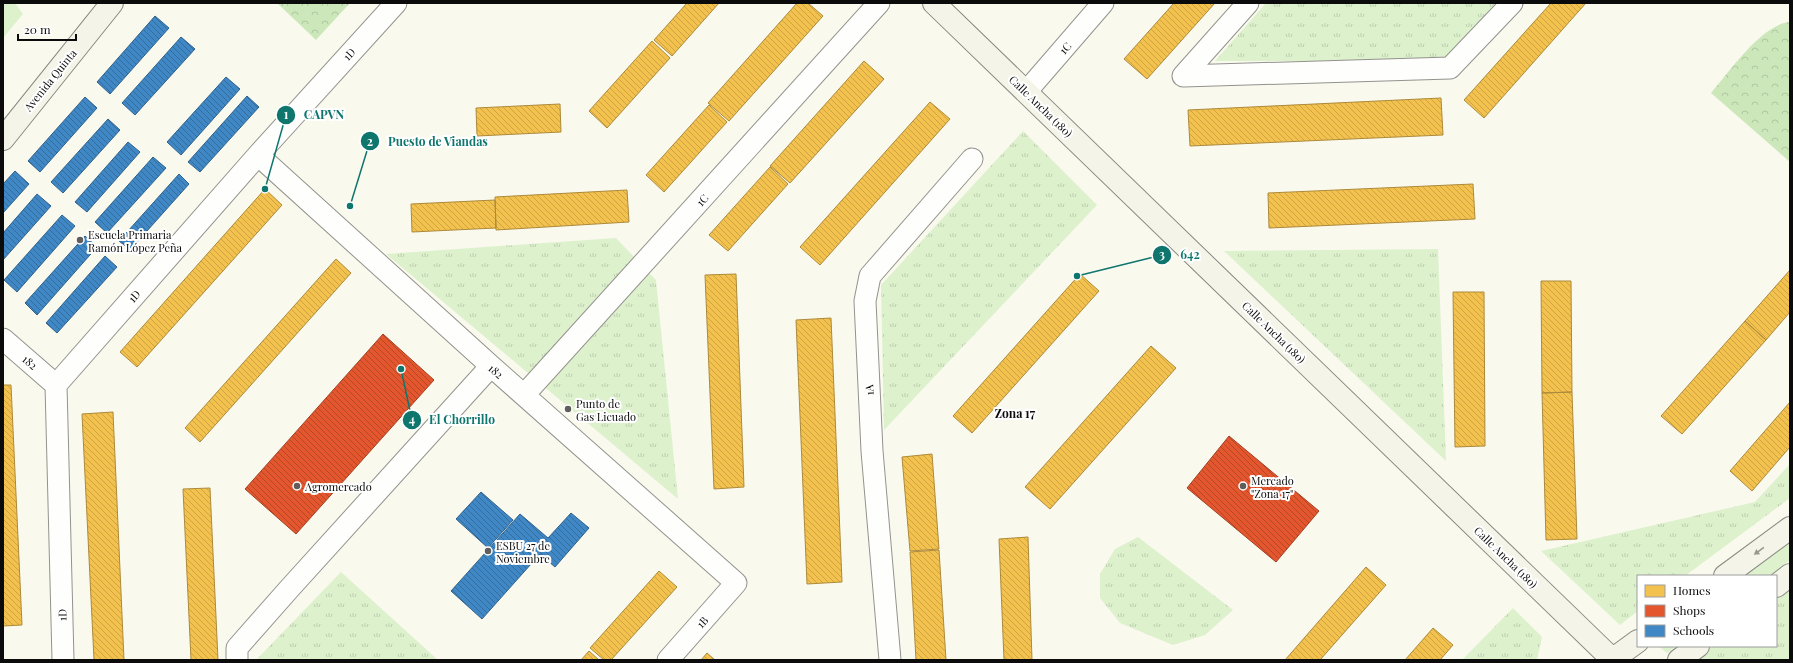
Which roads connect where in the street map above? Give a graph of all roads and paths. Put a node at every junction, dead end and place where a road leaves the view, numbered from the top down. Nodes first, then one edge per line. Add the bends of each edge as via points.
1 (112, 3) edge
2 (396, 3) edge
3 (879, 3) edge
4 (934, 3) edge
5 (1103, 3) edge
6 (1248, 3) edge
7 (1512, 3) edge
8 (1026, 92) junction
9 (3, 139) edge
10 (258, 154) junction
11 (972, 159) dead end
12 (3, 339) edge
13 (491, 366) junction
14 (56, 385) junction
15 (524, 395) junction
16 (1790, 528) edge
17 (1726, 575) edge
18 (1790, 575) edge
19 (736, 583) joint
20 (1777, 585) edge
21 (1637, 642) edge
22 (1697, 647) edge
23 (63, 660) edge
24 (238, 660) edge
25 (668, 660) edge
26 (890, 660) edge
27 (1613, 660) edge
28 (1679, 660) edge

1 - 9 street, Avenida Quinta
2 - 10 street, 1D
3 - 15 street, 1C
4 - 8 street, Calle Ancha (180)
5 - 8 street, 1C
6 - 7 street via 1183,76 1450,68
8 - 27 street, Calle Ancha (180)
10 - 13 street, 182
10 - 14 street, 1D
11 - 26 street, 1A via 870,276 865,301 872,451
12 - 14 street, 182
13 - 15 street, 182
13 - 24 street via 237,648
14 - 23 street, 1D
15 - 19 street, 182
16 -> 17 street
18 - 20 street
19 - 25 street, 1B
21 - 27 street
22 - 28 street

